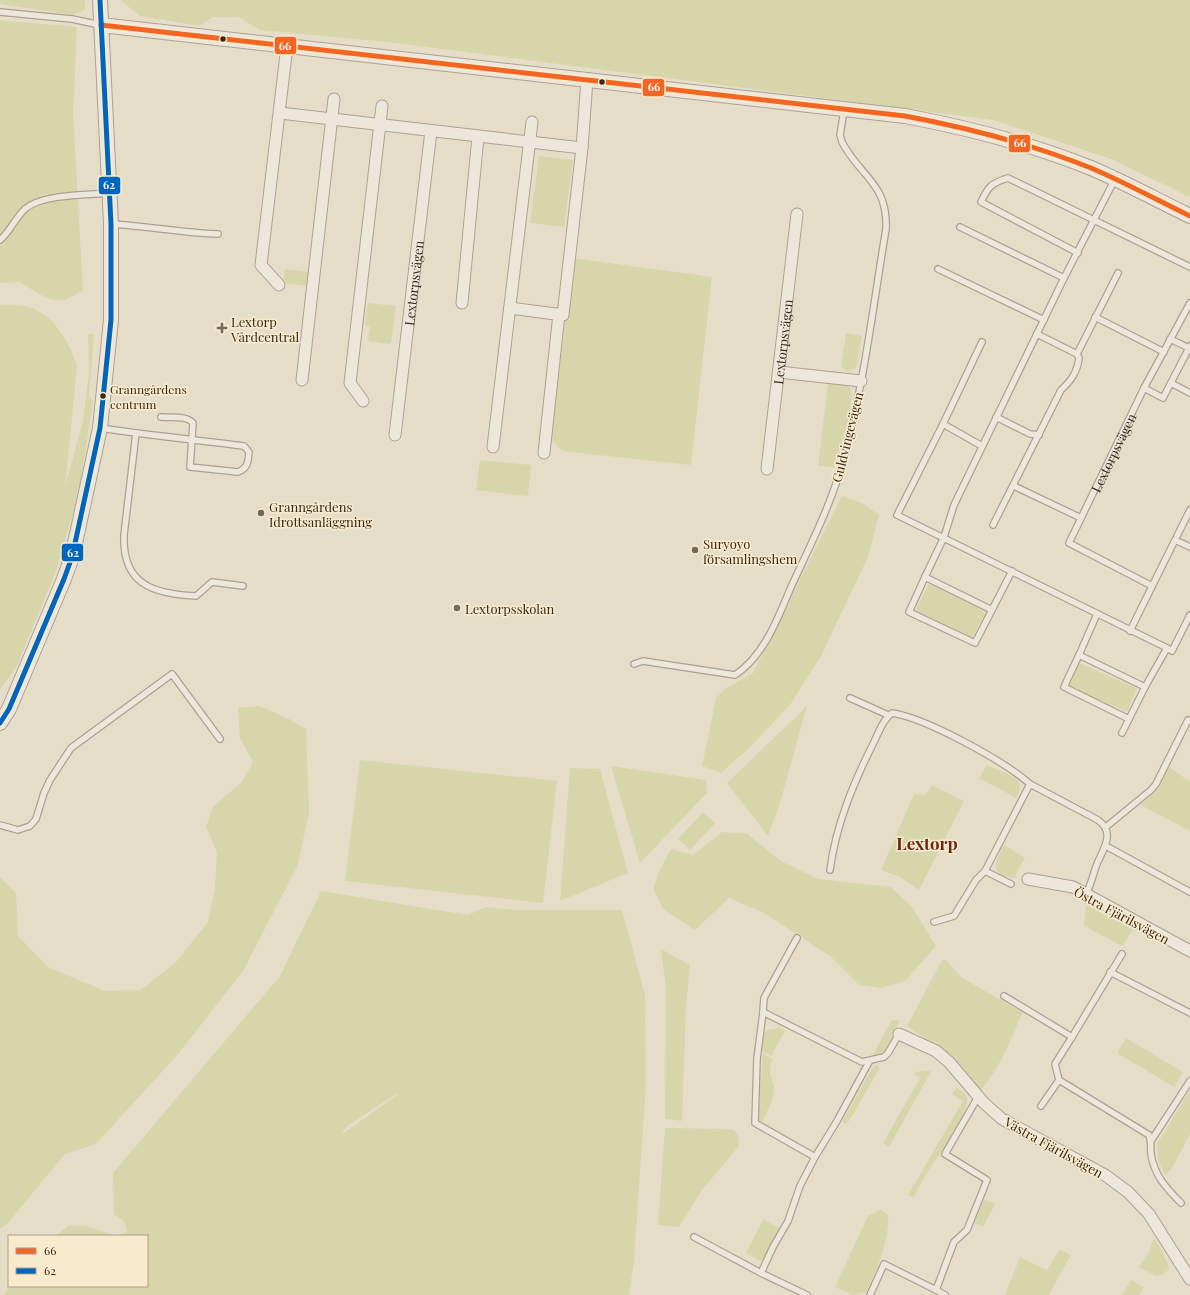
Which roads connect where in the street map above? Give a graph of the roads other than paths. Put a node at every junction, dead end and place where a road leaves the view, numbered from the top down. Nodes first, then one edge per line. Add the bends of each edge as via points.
1 (100, 0) edge
2 (0, 12) edge
3 (101, 25) junction
4 (287, 46) junction
5 (587, 80) junction
6 (334, 99) dead end
7 (382, 106) dead end
8 (844, 110) junction
9 (280, 112) junction
10 (332, 119) junction
11 (532, 122) dead end
12 (380, 125) junction
13 (432, 131) junction
14 (478, 137) junction
15 (530, 143) junction
16 (582, 148) junction
17 (1115, 179) junction
18 (110, 193) junction
19 (797, 214) dead end
20 (1190, 216) edge
21 (1095, 220) junction
22 (111, 224) junction
23 (960, 227) dead end
24 (218, 234) dead end
25 (0, 240) edge
26 (1078, 253) junction
27 (1190, 267) edge
28 (938, 269) dead end
29 (1118, 273) dead end
30 (1064, 278) junction
31 (279, 284) dead end
32 (462, 303) dead end
33 (1190, 303) edge
34 (510, 308) junction
35 (559, 314) junction
36 (1096, 317) junction
37 (1044, 320) junction
38 (1037, 334) junction
39 (1170, 339) junction
40 (982, 342) dead end
41 (1189, 347) edge
42 (1164, 352) junction
43 (1077, 354) junction
44 (778, 372) junction
45 (302, 380) dead end
46 (861, 381) junction
47 (1171, 383) junction
48 (1144, 388) junction
49 (1190, 393) edge
50 (363, 401) dead end
51 (161, 417) dead end
52 (996, 417) junction
53 (943, 424) junction
54 (100, 428) junction
55 (136, 433) junction
56 (1039, 435) junction
57 (395, 436) dead end
58 (192, 440) junction
59 (982, 446) junction
60 (493, 447) dead end
61 (544, 453) dead end
62 (767, 469) dead end
63 (1014, 486) junction
64 (1190, 510) edge
65 (1081, 518) junction
66 (993, 525) dead end
67 (944, 536) junction
68 (1177, 536) dead end
69 (1190, 547) edge
70 (1012, 571) junction
71 (926, 577) junction
72 (243, 586) dead end
73 (1152, 586) junction
74 (992, 610) junction
75 (1097, 614) junction
76 (1190, 616) edge
77 (1188, 622) edge
78 (1130, 630) junction
79 (1169, 650) junction
80 (1079, 655) junction
81 (634, 664) dead end
82 (1144, 687) junction
83 (850, 698) dead end
84 (4, 707) edge
85 (888, 715) junction
86 (1129, 719) junction
87 (1190, 721) edge
88 (0, 723) edge
89 (1122, 733) dead end
90 (220, 738) dead end
91 (1030, 784) junction
92 (0, 825) edge
93 (1106, 827) junction
94 (1106, 846) junction
95 (830, 870) dead end
96 (985, 871) junction
97 (1028, 879) dead end
98 (1010, 884) dead end
99 (1190, 892) edge
100 (1086, 894) junction
101 (934, 922) dead end
102 (797, 938) dead end
103 (1190, 952) edge
104 (1122, 954) dead end
105 (1110, 972) junction
106 (1004, 996) dead end
107 (763, 1012) junction
108 (1190, 1013) edge
109 (899, 1034) joint
110 (1072, 1036) junction
111 (869, 1062) junction
112 (1059, 1080) junction
113 (1190, 1081) edge
114 (978, 1097) junction
115 (1041, 1106) dead end
116 (1151, 1141) junction
117 (815, 1157) junction
118 (1181, 1203) dead end
119 (694, 1237) dead end
120 (762, 1272) junction
121 (1190, 1279) edge
122 (936, 1290) junction
123 (807, 1295) edge
124 (870, 1295) edge
125 (945, 1295) edge

1 - 3 street
2 - 3 lane via 72,19
3 - 4 street
3 - 18 street
4 - 5 street
4 - 9 street
5 - 8 street
5 - 16 street
6 - 10 street
7 - 12 street
8 - 17 street via 905,116 974,131 1037,148
8 - 46 lane, Guldvingevägen via 840,135 842,142 879,193 887,214
9 - 10 street
9 - 31 street via 261,265
10 - 12 street
10 - 45 street
11 - 15 street
12 - 13 street
12 - 50 street via 350,383
13 - 14 street
13 - 57 street, Lextorpsvägen
14 - 15 street
14 - 32 street
15 - 16 street
15 - 34 street
16 - 35 street via 563,315
17 - 20 street
17 - 21 lane
18 - 22 street
18 - 25 lane via 36,202 25,209
19 - 44 street, Lextorpsvägen
21 - 26 lane
21 - 26 lane via 1008,178 988,187 980,202
21 - 27 lane
22 - 24 lane
22 - 54 street via 111,320
23 - 30 lane
26 - 30 lane
28 - 37 lane
29 - 36 lane
30 - 37 lane
33 - 39 lane, Lextorpsvägen
34 - 35 street
34 - 60 street
35 - 61 street
36 - 42 lane
36 - 43 lane
37 - 38 lane
38 - 43 lane
38 - 52 lane
39 - 41 lane
39 - 42 lane, Lextorpsvägen
40 - 53 lane
41 - 47 lane
42 - 48 lane, Lextorpsvägen
43 - 56 lane via 1078,368 1072,381 1061,390
44 - 46 street
44 - 62 street, Lextorpsvägen
46 - 81 lane, Guldvingevägen via 843,461 834,488 787,596 758,653 747,667 735,675 643,661
47 - 48 lane via 1163,398
47 - 49 lane
48 - 65 lane, Lextorpsvägen
51 - 58 lane via 190,420 193,423
52 - 56 lane via 1030,434
52 - 59 lane
53 - 59 lane
53 - 67 lane via 897,515
54 - 55 lane
54 - 84 street via 72,557
55 - 58 lane
55 - 72 lane via 123,552 129,569 153,589 171,595 196,596 212,582
56 - 63 lane
58 - 58 lane via 190,467 238,472 245,470 250,452 244,446
59 - 67 lane via 954,505
63 - 65 lane
63 - 66 lane
64 - 68 lane
65 - 73 lane, Lextorpsvägen via 1069,543
67 - 70 lane
67 - 71 lane
69 - 73 lane via 1175,540
70 - 74 lane
70 - 75 lane
71 - 74 lane
71 - 74 lane via 909,612 975,643
73 - 78 lane
75 - 78 lane
75 - 80 lane
76 - 77 lane
77 - 79 lane
78 - 79 lane
79 - 82 lane
80 - 82 lane
80 - 86 lane via 1064,687
82 - 86 lane
83 - 85 lane
84 - 88 street
85 - 91 lane via 892,713 915,718 980,752
85 - 95 lane via 851,792 839,826
86 - 89 lane
87 - 93 lane via 1188,720 1156,784
90 - 92 lane via 172,674 71,748 50,780 36,819 30,826 18,830
91 - 93 lane via 1098,820
91 - 96 lane
93 - 94 lane
94 - 99 lane
94 - 100 lane
96 - 98 lane
96 - 101 lane via 976,880 954,916
97 - 100 street, Östra Fjärilsvägen via 1073,887
100 - 103 street, Östra Fjärilsvägen
102 - 107 lane via 764,998
104 - 105 lane
105 - 108 lane
105 - 110 lane
106 - 110 lane
107 - 111 lane via 857,1061
107 - 117 lane via 757,1059 755,1123
109 - 111 lane via 884,1057
109 - 114 street, Västra Fjärilsvägen via 936,1051 949,1062
110 - 112 lane via 1055,1064
111 - 117 lane
112 - 115 lane
112 - 116 lane via 1143,1130
113 - 116 lane
114 - 121 street, Västra Fjärilsvägen via 1007,1122 1104,1175 1124,1189 1149,1214
114 - 122 lane via 945,1154 987,1180 967,1230 954,1242
116 - 118 lane via 1151,1152 1160,1180
117 - 120 lane via 800,1186 788,1221
119 - 120 lane
120 - 123 lane
122 - 124 lane via 884,1264
122 - 125 lane

